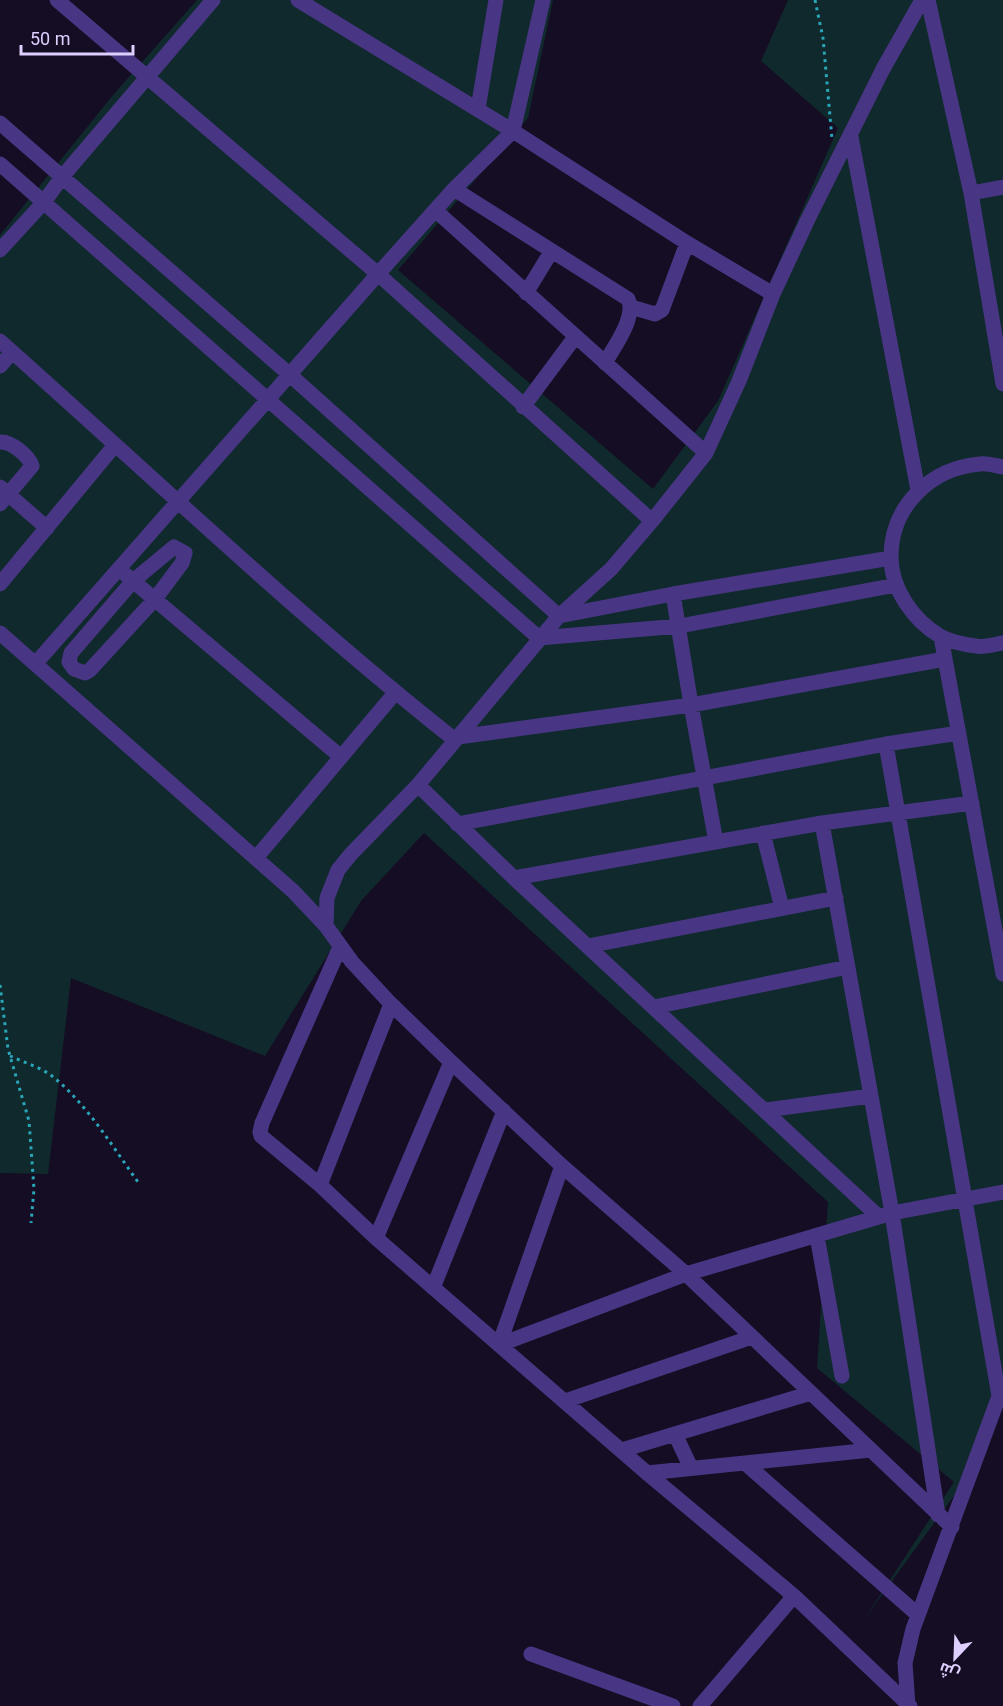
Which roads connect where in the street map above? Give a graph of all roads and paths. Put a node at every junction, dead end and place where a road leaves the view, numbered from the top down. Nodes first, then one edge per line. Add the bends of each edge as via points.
1 (57, 0) edge
2 (213, 0) edge
3 (298, 0) edge
4 (496, 0) edge
5 (543, 0) edge
6 (815, 0) edge
7 (922, 0) edge
8 (928, 0) edge
9 (147, 78) junction
10 (478, 109) junction
11 (0, 123) edge
12 (513, 131) junction
13 (851, 137) junction
14 (0, 164) edge
15 (834, 168) junction
16 (62, 177) junction
17 (1003, 187) edge
18 (454, 189) junction
19 (971, 193) junction
20 (44, 202) junction
21 (435, 210) junction
22 (687, 243) junction
23 (0, 250) edge
24 (551, 252) junction
25 (378, 274) junction
26 (526, 293) junction
27 (773, 294) junction
28 (631, 307) junction
29 (576, 337) junction
30 (0, 341) edge
31 (12, 352) junction
32 (1001, 354) edge
33 (605, 363) junction
34 (0, 366) edge
35 (289, 374) junction
36 (1003, 384) edge
37 (269, 398) junction
38 (523, 406) junction
39 (0, 442) edge
40 (115, 445) junction
41 (706, 453) junction
42 (1003, 467) edge
43 (918, 490) junction
44 (3, 495) edge
45 (178, 502) junction
46 (652, 521) junction
47 (47, 528) junction
48 (891, 558) junction
49 (119, 569) junction
50 (134, 581) junction
51 (0, 584) edge
52 (896, 585) junction
53 (673, 594) junction
54 (155, 599) junction
55 (559, 616) junction
56 (680, 626) junction
57 (0, 633) edge
58 (941, 637) junction
59 (539, 638) junction
60 (1003, 643) edge
61 (945, 659) junction
62 (36, 663) junction
63 (395, 693) junction
64 (691, 705) junction
65 (959, 733) junction
66 (456, 738) junction
67 (886, 744) junction
68 (341, 757) junction
69 (705, 777) junction
70 (418, 785) junction
71 (972, 803) junction
72 (897, 813) junction
73 (822, 823) junction
74 (457, 824) junction
75 (763, 834) junction
76 (716, 842) junction
77 (256, 858) junction
78 (514, 878) junction
79 (836, 898) junction
80 (782, 908) junction
81 (326, 926) junction
82 (588, 946) junction
83 (340, 947) junction
84 (848, 967) junction
85 (1003, 974) edge
86 (0, 985) edge
87 (392, 1004) junction
88 (654, 1007) junction
89 (9, 1056) junction
90 (451, 1062) junction
91 (871, 1096) junction
92 (766, 1110) junction
93 (504, 1111) junction
94 (562, 1166) junction
95 (138, 1182) dead end
96 (320, 1185) junction
97 (1003, 1192) edge
98 (966, 1200) junction
99 (885, 1215) junction
100 (31, 1223) dead end
101 (817, 1236) junction
102 (376, 1238) junction
103 (686, 1274) junction
104 (433, 1288) junction
105 (752, 1337) junction
106 (499, 1344) junction
107 (842, 1376) dead end
108 (1001, 1390) edge
109 (811, 1393) junction
110 (565, 1401) junction
111 (675, 1434) junction
112 (622, 1450) junction
113 (871, 1450) junction
114 (745, 1463) junction
115 (691, 1468) junction
116 (647, 1473) junction
117 (938, 1515) junction
118 (952, 1527) junction
119 (794, 1596) junction
120 (917, 1614) junction
121 (531, 1654) dead end
122 (909, 1705) edge
123 (673, 1706) edge
124 (700, 1706) edge

1 - 9 street
2 - 9 street
3 - 10 street
4 - 10 street
5 - 12 street
6 - 15 path via 824,38
7 - 13 street
8 - 19 street
9 - 16 street
9 - 25 street
10 - 12 street
11 - 16 street
12 - 18 street
12 - 22 street
13 - 15 street
13 - 43 street
14 - 20 street
15 - 27 street
16 - 20 street
16 - 35 street
17 - 19 street
18 - 21 street
18 - 24 street
19 - 32 street
20 - 23 street
20 - 37 street
21 - 25 street
21 - 26 street
22 - 27 street
22 - 28 street via 662,310 655,314
24 - 26 street
24 - 28 street via 625,296
25 - 35 street
25 - 38 street
26 - 29 street
27 - 41 street
28 - 33 street
29 - 33 street
29 - 38 street
30 - 31 street
31 - 34 street
31 - 40 street
32 - 36 street
33 - 41 street
35 - 37 street
35 - 55 street
37 - 45 street
37 - 59 street
38 - 46 street
39 - 44 street via 11,445 32,464 30,471
40 - 45 street
40 - 47 street
41 - 46 street
42 - 43 street via 982,463 948,470
43 - 48 street via 898,521
44 - 47 street
45 - 49 street
45 - 63 street
46 - 55 street via 611,568
47 - 51 street
48 - 52 street
48 - 53 street
49 - 50 street
49 - 62 street
50 - 54 street
50 - 54 street via 171,548 185,553
50 - 54 street via 71,653 69,662 74,669 85,673 90,670
52 - 56 street
52 - 58 street via 914,615
53 - 55 street
53 - 56 street
54 - 68 street
55 - 59 street
56 - 59 street
56 - 64 street
57 - 62 street
58 - 60 street via 977,647
58 - 61 street
59 - 66 street
61 - 64 street
61 - 65 street
62 - 77 street
63 - 66 street
63 - 68 street
64 - 66 street
64 - 69 street
65 - 67 street
65 - 71 street
66 - 70 street
67 - 69 street
67 - 72 street
68 - 77 street
69 - 74 street
69 - 76 street
70 - 74 street
70 - 81 street via 338,870 327,898
71 - 72 street
71 - 85 street
72 - 73 street
72 - 98 street
73 - 75 street
73 - 79 street
74 - 78 street
75 - 76 street
75 - 80 street
76 - 78 street
77 - 81 street
78 - 82 street
79 - 80 street
79 - 84 street
80 - 82 street
81 - 83 street
82 - 88 street
83 - 87 street
83 - 96 street via 260,1132
84 - 88 street
84 - 91 street
86 - 89 path
87 - 90 street
87 - 96 street
88 - 92 street
89 - 95 path via 51,1076 66,1090 98,1126
89 - 100 path via 29,1122 34,1189
90 - 93 street
90 - 102 street
91 - 92 street
91 - 99 street
92 - 99 street
93 - 94 street
93 - 104 street
94 - 103 street
94 - 106 street
96 - 102 street
97 - 98 street
98 - 99 street
98 - 108 street
99 - 101 street
99 - 117 street
101 - 103 street
101 - 107 street
102 - 104 street
103 - 105 street
103 - 106 street
104 - 106 street
105 - 109 street
105 - 110 street
106 - 110 street
108 - 118 street
109 - 111 street
109 - 113 street
110 - 112 street
111 - 112 street
111 - 115 street
112 - 116 street
113 - 114 street
113 - 117 street
114 - 115 street
114 - 120 street
115 - 116 street
116 - 119 street
117 - 118 street
118 - 120 street
119 - 122 street
119 - 124 street
120 - 122 street via 905,1663
121 - 123 street

